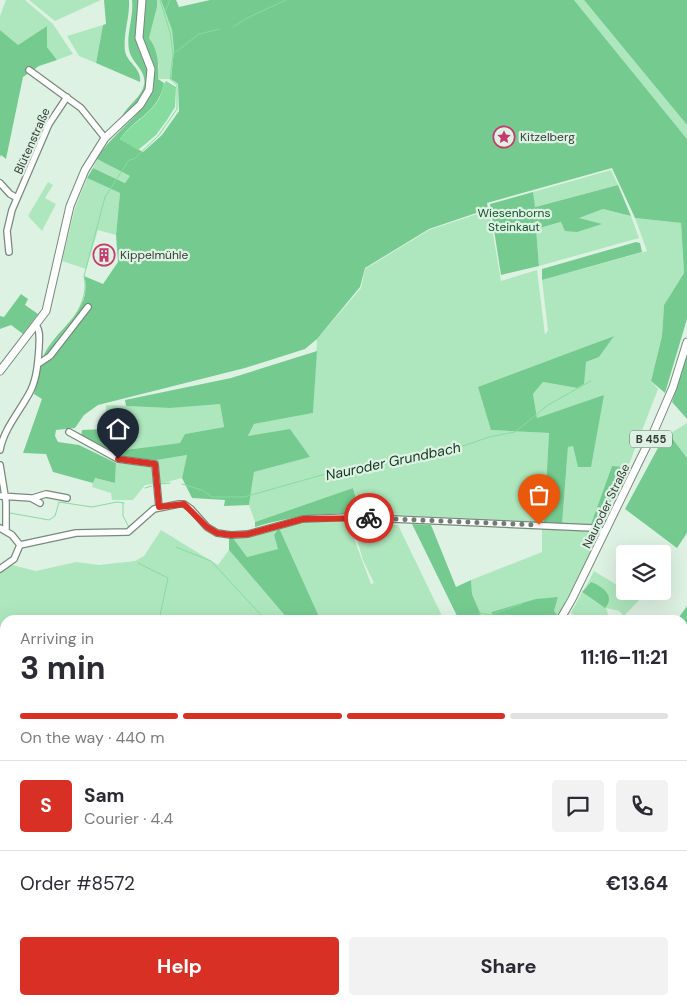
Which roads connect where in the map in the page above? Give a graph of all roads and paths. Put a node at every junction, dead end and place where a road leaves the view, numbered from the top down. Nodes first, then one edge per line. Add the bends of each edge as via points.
1 (142, 0) edge
2 (29, 70) dead end
3 (67, 97) junction
4 (105, 138) junction
5 (0, 183) edge
6 (17, 198) junction
7 (9, 252) dead end
8 (88, 308) dead end
9 (36, 325) junction
10 (687, 342) edge
11 (38, 364) junction
12 (0, 371) edge
13 (69, 432) dead end
14 (0, 450) edge
15 (0, 465) edge
16 (3, 496) edge
17 (33, 498) junction
18 (67, 498) dead end
19 (40, 503) dead end
20 (159, 507) junction
21 (2, 530) edge
22 (605, 532) junction
23 (20, 545) junction
24 (0, 569) edge
25 (563, 615) edge

1 - 4 main road via 139,38 150,69 150,90 140,105
2 - 3 street
3 - 4 street via 85,112
3 - 6 street, Blütenstraße via 49,124
4 - 9 main road via 72,199 48,308
5 - 6 street
6 - 7 street, Blütenstraße via 8,224
8 - 11 street via 50,356
9 - 11 street via 39,334
9 - 12 main road
10 - 22 main road, Nauroder Straße / B 455 via 673,387
11 - 14 street via 31,390
13 - 20 street via 118,459 155,464
15 - 16 street
16 - 17 street
16 - 21 street via 8,526
17 - 18 street via 46,494
17 - 19 street
20 - 22 street via 184,504 207,527 217,533 231,535 248,534 303,519 349,517 593,528
20 - 23 street via 128,532 76,533
21 - 23 street
22 - 25 main road, Nauroder Straße / B 455
23 - 24 street via 14,559

